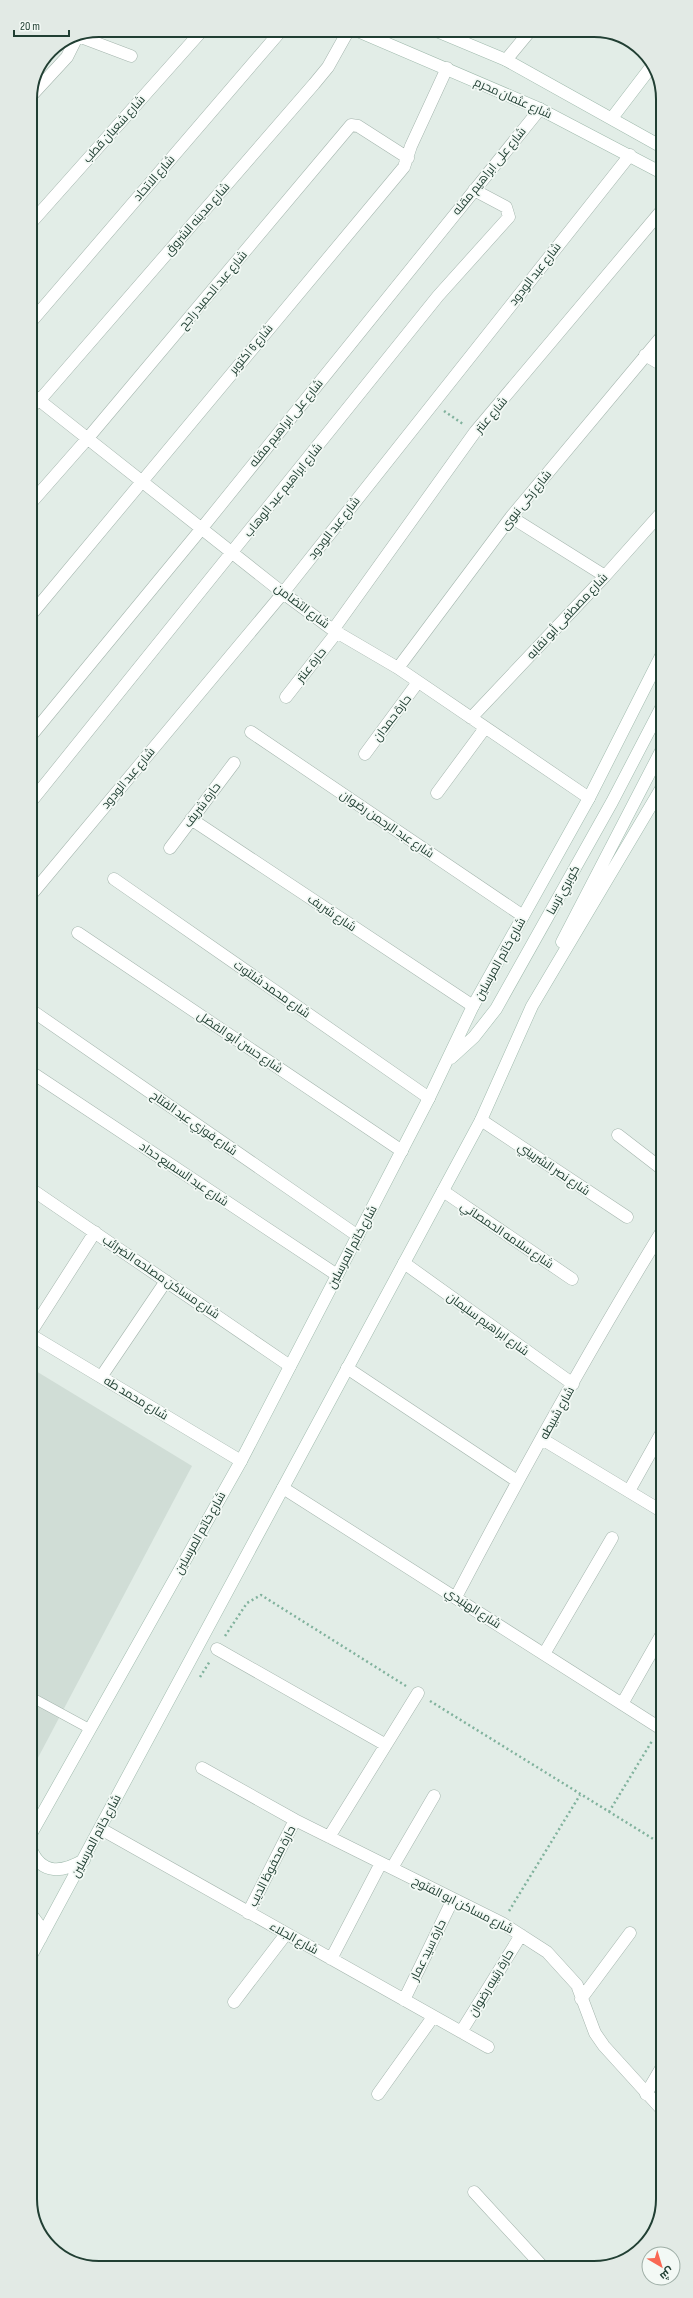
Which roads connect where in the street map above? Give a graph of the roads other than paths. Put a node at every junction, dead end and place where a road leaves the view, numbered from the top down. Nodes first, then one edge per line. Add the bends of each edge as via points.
1 (196, 37) edge
2 (276, 37) edge
3 (344, 37) edge
4 (372, 37) edge
5 (451, 37) edge
6 (525, 37) edge
7 (85, 39) edge
8 (75, 42) edge
9 (131, 56) dead end
10 (506, 60) junction
11 (447, 68) junction
12 (649, 70) edge
13 (38, 88) edge
14 (540, 108) junction
15 (612, 118) junction
16 (656, 144) edge
17 (630, 155) junction
18 (408, 158) junction
19 (656, 170) edge
20 (474, 190) junction
21 (37, 216) edge
22 (656, 217) edge
23 (37, 315) edge
24 (656, 343) edge
25 (645, 355) junction
26 (656, 362) edge
27 (37, 398) edge
28 (37, 403) edge
29 (88, 438) junction
30 (141, 480) junction
31 (37, 496) edge
32 (511, 517) junction
33 (656, 519) edge
34 (202, 528) junction
35 (233, 553) junction
36 (605, 576) junction
37 (283, 593) junction
38 (37, 607) edge
39 (335, 631) junction
40 (656, 666) edge
41 (398, 668) junction
42 (418, 682) junction
43 (286, 697) dead end
44 (656, 717) edge
45 (471, 718) junction
46 (37, 728) edge
47 (486, 728) junction
48 (251, 732) dead end
49 (365, 754) dead end
50 (656, 761) edge
51 (234, 762) dead end
52 (437, 793) dead end
53 (37, 794) edge
54 (656, 797) edge
55 (588, 798) junction
56 (191, 819) junction
57 (170, 848) dead end
58 (114, 879) dead end
59 (37, 887) edge
60 (524, 916) junction
61 (78, 933) dead end
62 (474, 1006) junction
63 (532, 1006) junction
64 (37, 1014) edge
65 (447, 1062) junction
66 (37, 1076) edge
67 (429, 1098) junction
68 (481, 1120) junction
69 (618, 1134) dead end
70 (402, 1151) junction
71 (656, 1164) edge
72 (443, 1191) junction
73 (37, 1193) edge
74 (627, 1217) dead end
75 (95, 1232) junction
76 (358, 1236) junction
77 (656, 1241) edge
78 (404, 1263) junction
79 (337, 1275) junction
80 (572, 1279) dead end
81 (166, 1280) junction
82 (37, 1323) edge
83 (37, 1339) edge
84 (290, 1366) junction
85 (348, 1368) junction
86 (101, 1377) junction
87 (573, 1384) junction
88 (542, 1439) junction
89 (656, 1443) edge
90 (241, 1461) junction
91 (517, 1481) junction
92 (283, 1488) junction
93 (629, 1491) junction
94 (656, 1508) edge
95 (612, 1538) dead end
96 (456, 1597) junction
97 (656, 1644) edge
98 (217, 1649) road end
99 (544, 1654) junction
100 (418, 1694) road end
101 (37, 1700) edge
102 (622, 1704) junction
103 (656, 1726) edge
104 (90, 1729) junction
105 (386, 1745) junction
106 (202, 1768) dead end
107 (434, 1796) dead end
108 (295, 1820) junction
109 (37, 1823) edge
110 (101, 1829) junction
111 (329, 1837) junction
112 (37, 1859) edge
113 (84, 1860) junction
114 (381, 1863) junction
115 (392, 1868) junction
116 (453, 1899) junction
117 (248, 1913) junction
118 (37, 1923) edge
119 (630, 1933) dead end
120 (286, 1934) junction
121 (521, 1934) junction
122 (41, 1938) junction
123 (37, 1945) edge
124 (332, 1959) junction
125 (581, 1999) junction
126 (404, 2000) junction
127 (234, 2002) dead end
128 (433, 2016) junction
129 (462, 2032) junction
130 (488, 2048) dead end
131 (656, 2077) edge
132 (378, 2094) dead end
133 (646, 2094) junction
134 (656, 2104) edge
135 (474, 2192) dead end
136 (537, 2261) edge

1 - 21 street, شارع شعبان قطب
2 - 23 street, شارع الاتحاد
3 - 27 street, شارع مدينه الشروق via 328,67 314,84
4 - 11 street, شارع عثمان محرم
5 - 10 street
6 - 10 street
7 - 9 street
8 - 13 street via 67,57
10 - 15 street
11 - 14 street, شارع عثمان محرم
11 - 18 street, شارع 6 اكتوبر via 411,146
12 - 15 street
14 - 17 street, شارع عثمان محرم
14 - 20 street, شارع على ابراهيم مقله
15 - 16 street
17 - 19 street, شارع عثمان محرم
17 - 37 street, شارع عبد الودود
18 - 29 street, شارع عبد الحميد راجح via 358,126 351,126
18 - 30 street, شارع 6 اكتوبر via 404,167
20 - 34 street, شارع على ابراهيم مقله
20 - 35 street, شارع ابراهيم عبد الوهاب via 506,207 509,217 438,296
22 - 39 street, شارع عنتر via 475,432
24 - 25 street, شارع زكى نبوى
25 - 26 street
25 - 32 street, شارع زكى نبوى
28 - 29 street, شارع التضامن
29 - 30 street, شارع التضامن
29 - 31 street, شارع عبد الحميد راجح
30 - 34 street, شارع التضامن
30 - 38 street, شارع 6 اكتوبر
32 - 36 street
32 - 41 street, شارع زكى نبوى
33 - 36 street, شارع مصطفى أبو نقابه
34 - 35 street, شارع التضامن
34 - 46 street, شارع على ابراهيم مقله
35 - 37 street, شارع التضامن
35 - 53 street, شارع ابراهيم عبد الوهاب
36 - 45 street, شارع مصطفى أبو نقابه
37 - 39 street, شارع التضامن
37 - 59 street, شارع عبد الودود
39 - 41 street, شارع التضامن
39 - 43 street, حارة عنتر
40 - 55 street, شارع خاتم المرسلين
41 - 42 street, شارع التضامن
42 - 45 street, شارع التضامن
42 - 49 street, حارة حمدان
44 - 65 street, كوبري ترسا via 496,1009 474,1037
45 - 47 street, شارع التضامن
47 - 52 street
47 - 55 street, شارع التضامن
48 - 60 street, شارع عبد الرحمن رضوان
50 - 63 street, كوبري ترسا via 572,922
51 - 56 street, حارة شريف
54 - 63 street, شارع خاتم المرسلين
55 - 60 street, شارع خاتم المرسلين
56 - 57 street, حارة شريف
56 - 62 street, شارع شريف
58 - 67 street, شارع محمد شلتوت
60 - 62 street, شارع خاتم المرسلين
61 - 70 street, شارع حسن أبو الفضل
62 - 65 street, شارع خاتم المرسلين
63 - 68 street, شارع خاتم المرسلين
64 - 76 street, شارع فوزي عبد الفتاح
65 - 67 street, شارع خاتم المرسلين
66 - 79 street, شارع عبد السميع حداد
67 - 70 street, شارع خاتم المرسلين
68 - 72 street, شارع خاتم المرسلين
68 - 74 street, شارع نصر الشربيني
69 - 71 street
70 - 76 street, شارع خاتم المرسلين
72 - 78 street, شارع خاتم المرسلين
72 - 80 street, شارع سلامه الحمصاني
73 - 75 street, شارع مساكن مصلحه الضرائب
75 - 81 street, شارع مساكن مصلحه الضرائب
75 - 82 street
76 - 79 street, شارع خاتم المرسلين
77 - 87 street, شارع شبيطه
78 - 85 street, شارع خاتم المرسلين
78 - 87 street, شارع ابراهيم سليمان
79 - 84 street, شارع خاتم المرسلين
81 - 84 street, شارع مساكن مصلحه الضرائب
81 - 86 street
83 - 86 street, شارع محمد طه
84 - 90 street, شارع خاتم المرسلين
85 - 91 street
85 - 92 street, شارع خاتم المرسلين
86 - 90 street, شارع محمد طه
87 - 88 street, شارع شبيطه
88 - 91 street, شارع شبيطه
88 - 93 street
89 - 93 street
90 - 104 street, شارع خاتم المرسلين
91 - 96 street, شارع شبيطه
92 - 96 street, شارع الهنيدي
92 - 110 street, شارع خاتم المرسلين
93 - 94 street
95 - 99 street
96 - 99 street, شارع الهنيدي
97 - 102 street
98 - 105 street
99 - 102 street, شارع الهنيدي
100 - 105 street
101 - 104 lane
102 - 103 street, شارع الهنيدي
104 - 109 street, شارع خاتم المرسلين
105 - 111 street
106 - 108 street, شارع مساكن ابو الفتوح
107 - 115 street
108 - 111 street, شارع مساكن ابو الفتوح
108 - 117 street, حارة محفوظ الديب
110 - 113 street, شارع خاتم المرسلين
110 - 117 street, شارع الجلاء
111 - 114 street, شارع مساكن ابو الفتوح
112 - 113 street via 53,1870 71,1867
113 - 122 street, شارع خاتم المرسلين
114 - 115 street, شارع مساكن ابو الفتوح
114 - 124 street
115 - 116 street, شارع مساكن ابو الفتوح
116 - 121 street, شارع مساكن ابو الفتوح
116 - 126 street, حارة سيد عمار
117 - 120 street, شارع الجلاء
118 - 122 street
119 - 125 street
120 - 124 street, شارع الجلاء
120 - 127 street
121 - 125 street, شارع مساكن ابو الفتوح via 557,1961 576,1986
121 - 129 street, حارة رتيبه رضوان
122 - 123 street, شارع خاتم المرسلين
124 - 126 street, شارع الجلاء
125 - 133 street, شارع مساكن ابو الفتوح via 595,2033
126 - 128 street, شارع الجلاء
128 - 129 street, شارع الجلاء
128 - 132 street
129 - 130 street, شارع الجلاء
131 - 133 street
133 - 134 street, شارع مساكن ابو الفتوح
135 - 136 street

